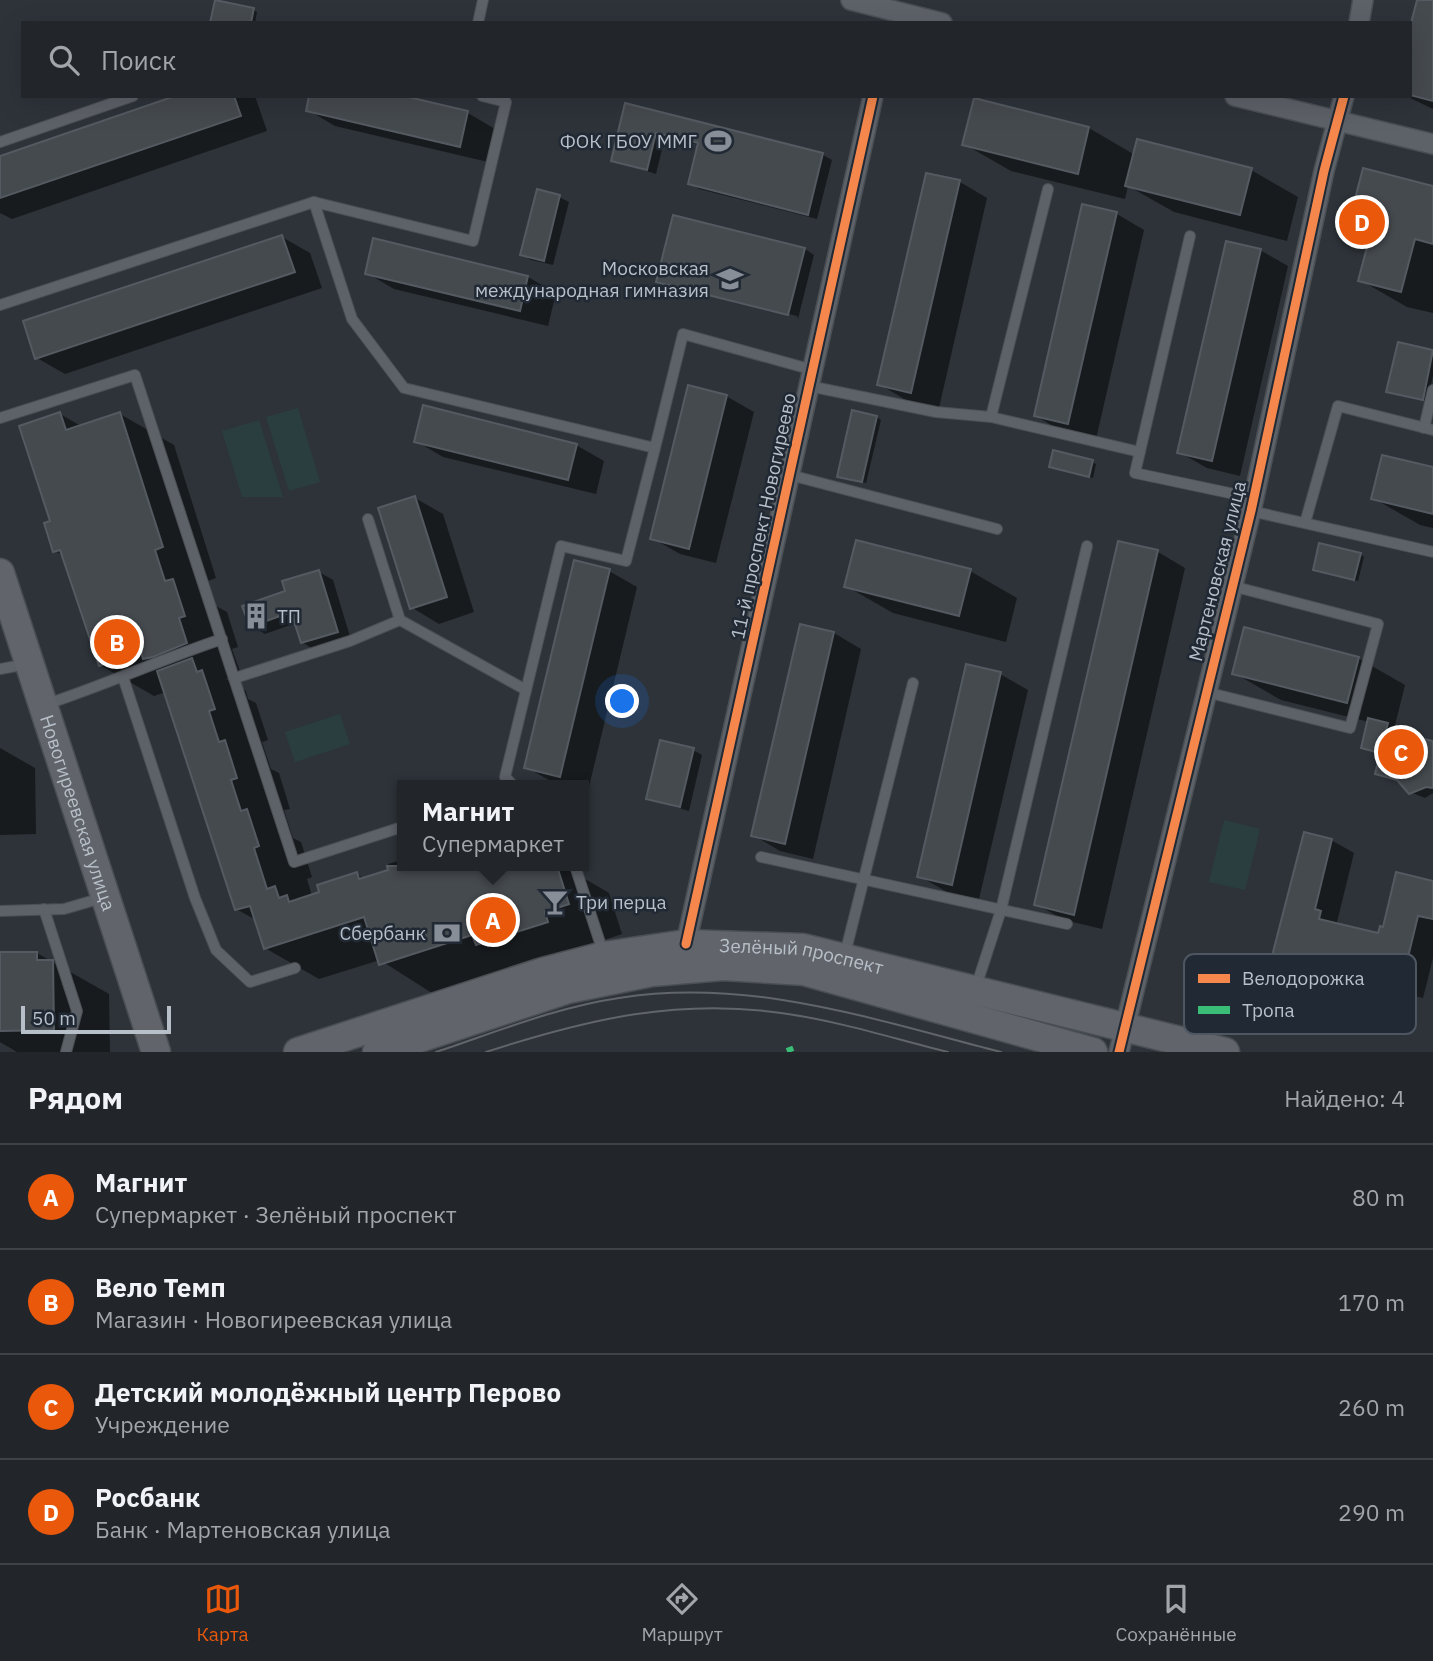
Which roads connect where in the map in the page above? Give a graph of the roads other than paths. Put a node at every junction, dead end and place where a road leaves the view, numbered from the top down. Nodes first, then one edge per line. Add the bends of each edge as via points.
1 (483, 0) edge
2 (851, 0) edge
3 (1363, 0) edge
4 (904, 12) edge
5 (478, 21) edge
6 (935, 21) edge
7 (1359, 21) edge
8 (126, 98) edge
9 (490, 98) edge
10 (873, 98) edge
11 (1244, 98) edge
12 (1343, 98) edge
13 (1337, 121) junction
14 (0, 142) edge
15 (1433, 144) edge
16 (1048, 190) dead end
17 (314, 202) junction
18 (1189, 236) dead end
19 (0, 305) edge
20 (811, 378) junction
21 (1433, 390) edge
22 (992, 417) junction
23 (0, 418) edge
24 (1429, 429) edge
25 (655, 448) junction
26 (1140, 452) junction
27 (790, 475) junction
28 (1252, 504) junction
29 (368, 519) dead end
30 (1305, 523) junction
31 (997, 529) dead end
32 (1087, 546) dead end
33 (1433, 552) edge
34 (0, 573) edge
35 (1232, 586) junction
36 (400, 620) junction
37 (222, 639) junction
38 (29, 664) junction
39 (0, 669) edge
40 (123, 677) junction
41 (235, 678) junction
42 (913, 683) dead end
43 (526, 690) junction
44 (1206, 692) junction
45 (44, 705) junction
46 (508, 780) edge
47 (397, 829) edge
48 (761, 857) dead end
49 (577, 871) edge
50 (863, 880) junction
51 (106, 897) junction
52 (44, 909) junction
53 (1001, 910) junction
54 (0, 911) edge
55 (1067, 924) dead end
56 (686, 944) junction
57 (604, 956) junction
58 (844, 958) junction
59 (295, 968) dead end
60 (975, 990) junction
61 (1121, 1039) edge
62 (66, 1052) edge
63 (156, 1052) edge
64 (298, 1052) edge
65 (377, 1052) edge
66 (1093, 1052) edge
67 (1225, 1052) edge

1 - 5 lane
2 - 4 street
3 - 7 street
4 - 6 street
8 - 14 lane
9 - 17 lane via 506,102 473,241
10 - 20 street, 11-й проспект Новогиреево
11 - 13 street
12 - 13 street, Мартеновская улица
13 - 15 street
13 - 28 street, Мартеновская улица
16 - 22 lane
17 - 19 lane
17 - 25 lane via 352,319 404,388
18 - 26 lane
20 - 22 lane via 936,412
20 - 25 lane via 683,334
20 - 27 street, 11-й проспект Новогиреево
21 - 24 lane
22 - 26 lane
23 - 37 lane via 135,375
24 - 30 lane via 1338,406
25 - 43 lane via 626,561 561,546
26 - 28 lane via 1135,473
27 - 31 lane
27 - 56 street, 11-й проспект Новогиреево
28 - 30 lane
28 - 35 street, Мартеновская улица
29 - 36 lane
30 - 33 lane
32 - 53 lane
34 - 38 main road, Новогиреевская улица
35 - 44 street, Мартеновская улица
35 - 44 lane via 1378,624 1350,728
36 - 41 lane via 351,641
36 - 43 lane
37 - 40 lane
37 - 41 lane
38 - 39 lane
38 - 45 main road, Новогиреевская улица
40 - 45 lane
40 - 59 lane via 216,950 250,982
41 - 47 lane via 294,862
42 - 50 lane
43 - 46 lane via 505,777
44 - 61 street, Мартеновская улица
45 - 51 main road, Новогиреевская улица
48 - 50 lane
49 - 57 lane
50 - 53 lane
50 - 58 lane
51 - 52 lane via 64,909
51 - 63 main road, Новогиреевская улица
52 - 54 lane
52 - 62 lane via 77,1011
53 - 55 lane
53 - 60 lane
56 - 57 main road, Зелёный проспект
56 - 58 main road, Зелёный проспект via 803,948
57 - 64 main road, Зелёный проспект
58 - 60 main road, Зелёный проспект
60 - 61 main road, Зелёный проспект
61 - 67 main road, Зелёный проспект
65 - 66 main road, Зелёный проспект via 568,989 652,972 723,966 804,971

